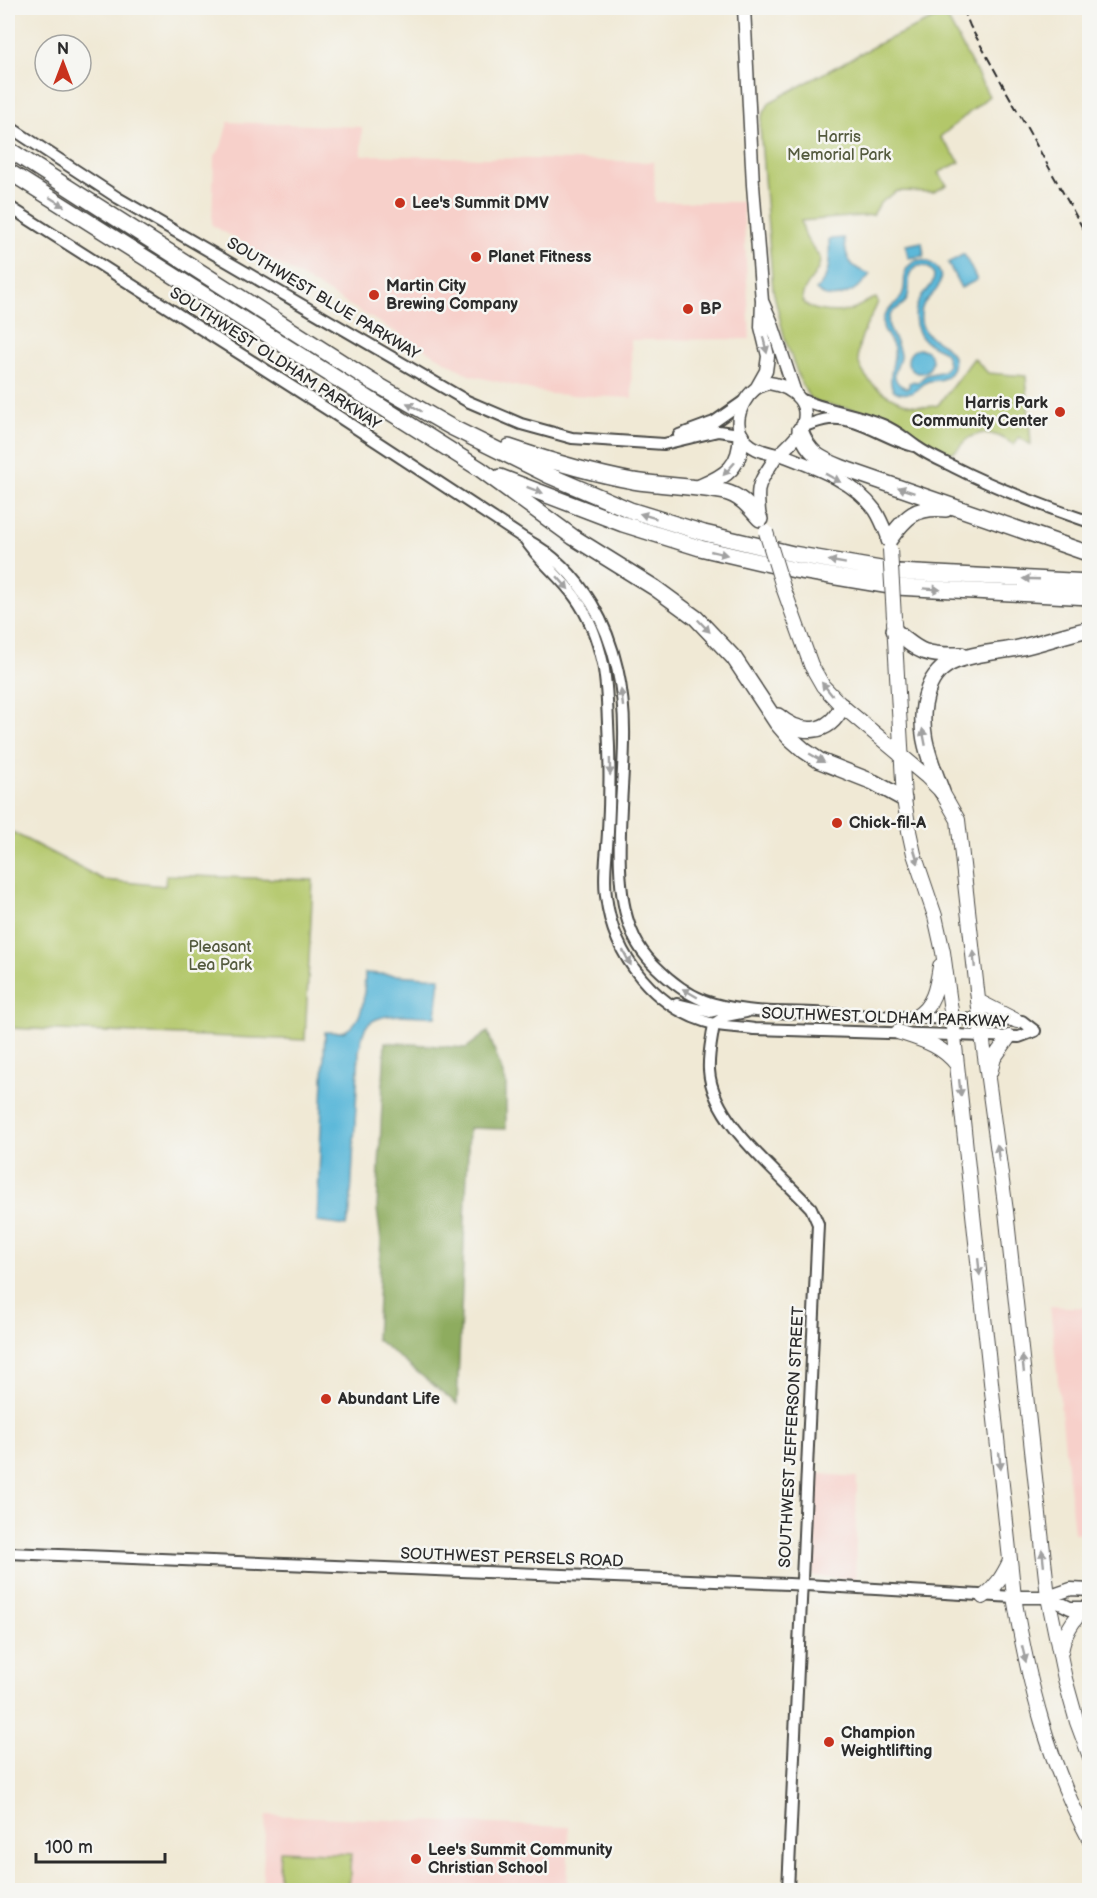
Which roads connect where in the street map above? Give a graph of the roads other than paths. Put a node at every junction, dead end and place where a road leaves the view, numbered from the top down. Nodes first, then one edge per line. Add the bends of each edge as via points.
1 (744, 8) edge
2 (8, 126) edge
3 (8, 148) edge
4 (8, 171) edge
5 (8, 206) edge
6 (762, 301) junction
7 (757, 387) junction
8 (798, 396) junction
9 (745, 401) junction
10 (451, 427) junction
11 (801, 429) junction
12 (741, 435) junction
13 (643, 442) junction
14 (917, 447) junction
15 (778, 454) junction
16 (480, 469) junction
17 (697, 488) junction
18 (961, 511) junction
19 (1089, 522) edge
20 (763, 525) junction
21 (525, 539) junction
22 (889, 544) junction
23 (1089, 554) edge
24 (1089, 582) edge
25 (1089, 597) edge
26 (894, 624) junction
27 (1089, 629) edge
28 (981, 654) junction
29 (615, 661) junction
30 (603, 664) junction
31 (762, 702) junction
32 (842, 706) junction
33 (901, 757) junction
34 (942, 792) junction
35 (904, 799) junction
36 (943, 952) junction
37 (978, 1001) junction
38 (668, 1003) junction
39 (728, 1006) junction
40 (758, 1010) junction
41 (915, 1017) junction
42 (952, 1018) junction
43 (980, 1018) junction
44 (1017, 1021) junction
45 (714, 1024) junction
46 (898, 1032) junction
47 (954, 1034) junction
48 (982, 1035) junction
49 (1009, 1037) junction
50 (957, 1065) junction
51 (988, 1078) junction
52 (8, 1553) edge
53 (1010, 1559) junction
54 (802, 1585) junction
55 (1089, 1590) edge
56 (983, 1596) junction
57 (1014, 1597) junction
58 (1048, 1597) junction
59 (1088, 1608) edge
60 (1060, 1657) junction
61 (1089, 1757) edge
62 (1089, 1840) edge
63 (788, 1890) edge

1 - 6 main road
2 - 13 street, SOUTHWEST BLUE PARKWAY via 118,198 466,400 521,424 572,438
10 -> 3 highway via 370,381
4 -> 16 highway
5 - 21 street, SOUTHWEST OLDHAM PARKWAY
6 -> 7 main road via 761,327 768,356 766,371
6 - 8 main road
7 - 8 main road via 778,384
7 - 9 main road
8 - 11 main road via 804,417
8 - 14 street via 823,409 864,417 900,432
9 - 12 main road via 740,415
9 - 13 street, SOUTHWEST BLUE PARKWAY via 703,428
10 - 17 highway via 562,465 635,481
24 -> 10 highway via 898,572 715,536 630,510
11 - 14 street via 820,420 840,419
11 - 15 main road
18 -> 11 highway via 822,459 806,447
12 - 13 street, SOUTHWEST BLUE PARKWAY via 718,431 664,444
12 - 15 main road via 754,448
12 -> 17 highway via 740,454 731,469
14 - 19 street via 989,484
15 - 20 main road via 758,485
15 -> 22 main road via 858,492 876,512
16 -> 25 highway via 623,524 700,548 795,570 896,587
16 -> 31 highway via 573,537 656,588 696,618 735,658
17 - 20 highway via 734,494
18 - 22 highway via 924,509 904,520
18 - 23 highway
32 -> 20 highway, bridge via 811,665
21 - 29 street, SOUTHWEST OLDHAM PARKWAY via 551,555 586,594 611,642
21 -> 30 street, SOUTHWEST OLDHAM PARKWAY via 576,599 591,626
22 - 26 highway, bridge
26 - 28 highway via 916,649 925,653
26 - 33 highway
27 - 28 highway
34 -> 28 highway via 926,750 923,704 936,674 954,661
29 - 30 street
39 -> 29 street, SOUTHWEST OLDHAM PARKWAY via 699,998 664,975 638,945 627,919 620,839 624,714
30 -> 38 street, SOUTHWEST OLDHAM PARKWAY via 610,769 606,897 626,958 637,975
31 - 32 highway via 786,723 812,729 831,722
31 -> 35 highway via 805,751
32 - 33 highway
33 - 34 highway
33 - 35 highway
37 -> 34 highway via 958,820
35 -> 36 highway via 914,854 936,915
36 - 41 highway via 932,999
36 - 42 highway
37 - 43 highway
37 - 44 highway
38 - 39 street via 710,1012
38 - 45 street, SOUTHWEST OLDHAM PARKWAY
39 - 40 street, SOUTHWEST OLDHAM PARKWAY
40 - 41 street, SOUTHWEST OLDHAM PARKWAY
40 - 45 street via 726,1016
41 - 42 street, SOUTHWEST OLDHAM PARKWAY
42 - 43 street, SOUTHWEST OLDHAM PARKWAY
42 - 47 highway
43 - 44 street, SOUTHWEST OLDHAM PARKWAY
43 - 48 highway
44 - 49 street, SOUTHWEST OLDHAM PARKWAY via 1035,1031
45 - 46 street, SOUTHWEST OLDHAM PARKWAY via 754,1029
45 - 54 street, SOUTHWEST JEFFERSON STREET via 709,1071 716,1100 735,1129 811,1208 818,1224
46 - 47 street, SOUTHWEST OLDHAM PARKWAY
46 - 50 highway via 936,1046
47 - 48 street, SOUTHWEST OLDHAM PARKWAY
47 - 50 highway
48 - 49 street, SOUTHWEST OLDHAM PARKWAY
48 - 51 highway
49 - 51 highway via 994,1058
50 -> 53 highway
58 -> 51 highway
52 - 54 street, SOUTHWEST PERSELS ROAD
53 - 56 highway via 1003,1577
53 - 57 highway
54 - 56 street, SOUTHWEST PERSELS ROAD
54 - 63 street, SOUTHWEST JEFFERSON STREET
55 - 58 main road via 1071,1589
56 - 57 street, SOUTHWEST PERSELS ROAD
57 - 58 main road
57 -> 62 highway via 1042,1721
58 - 59 main road via 1070,1608
58 - 60 highway
59 - 60 highway via 1066,1632
60 - 61 highway

